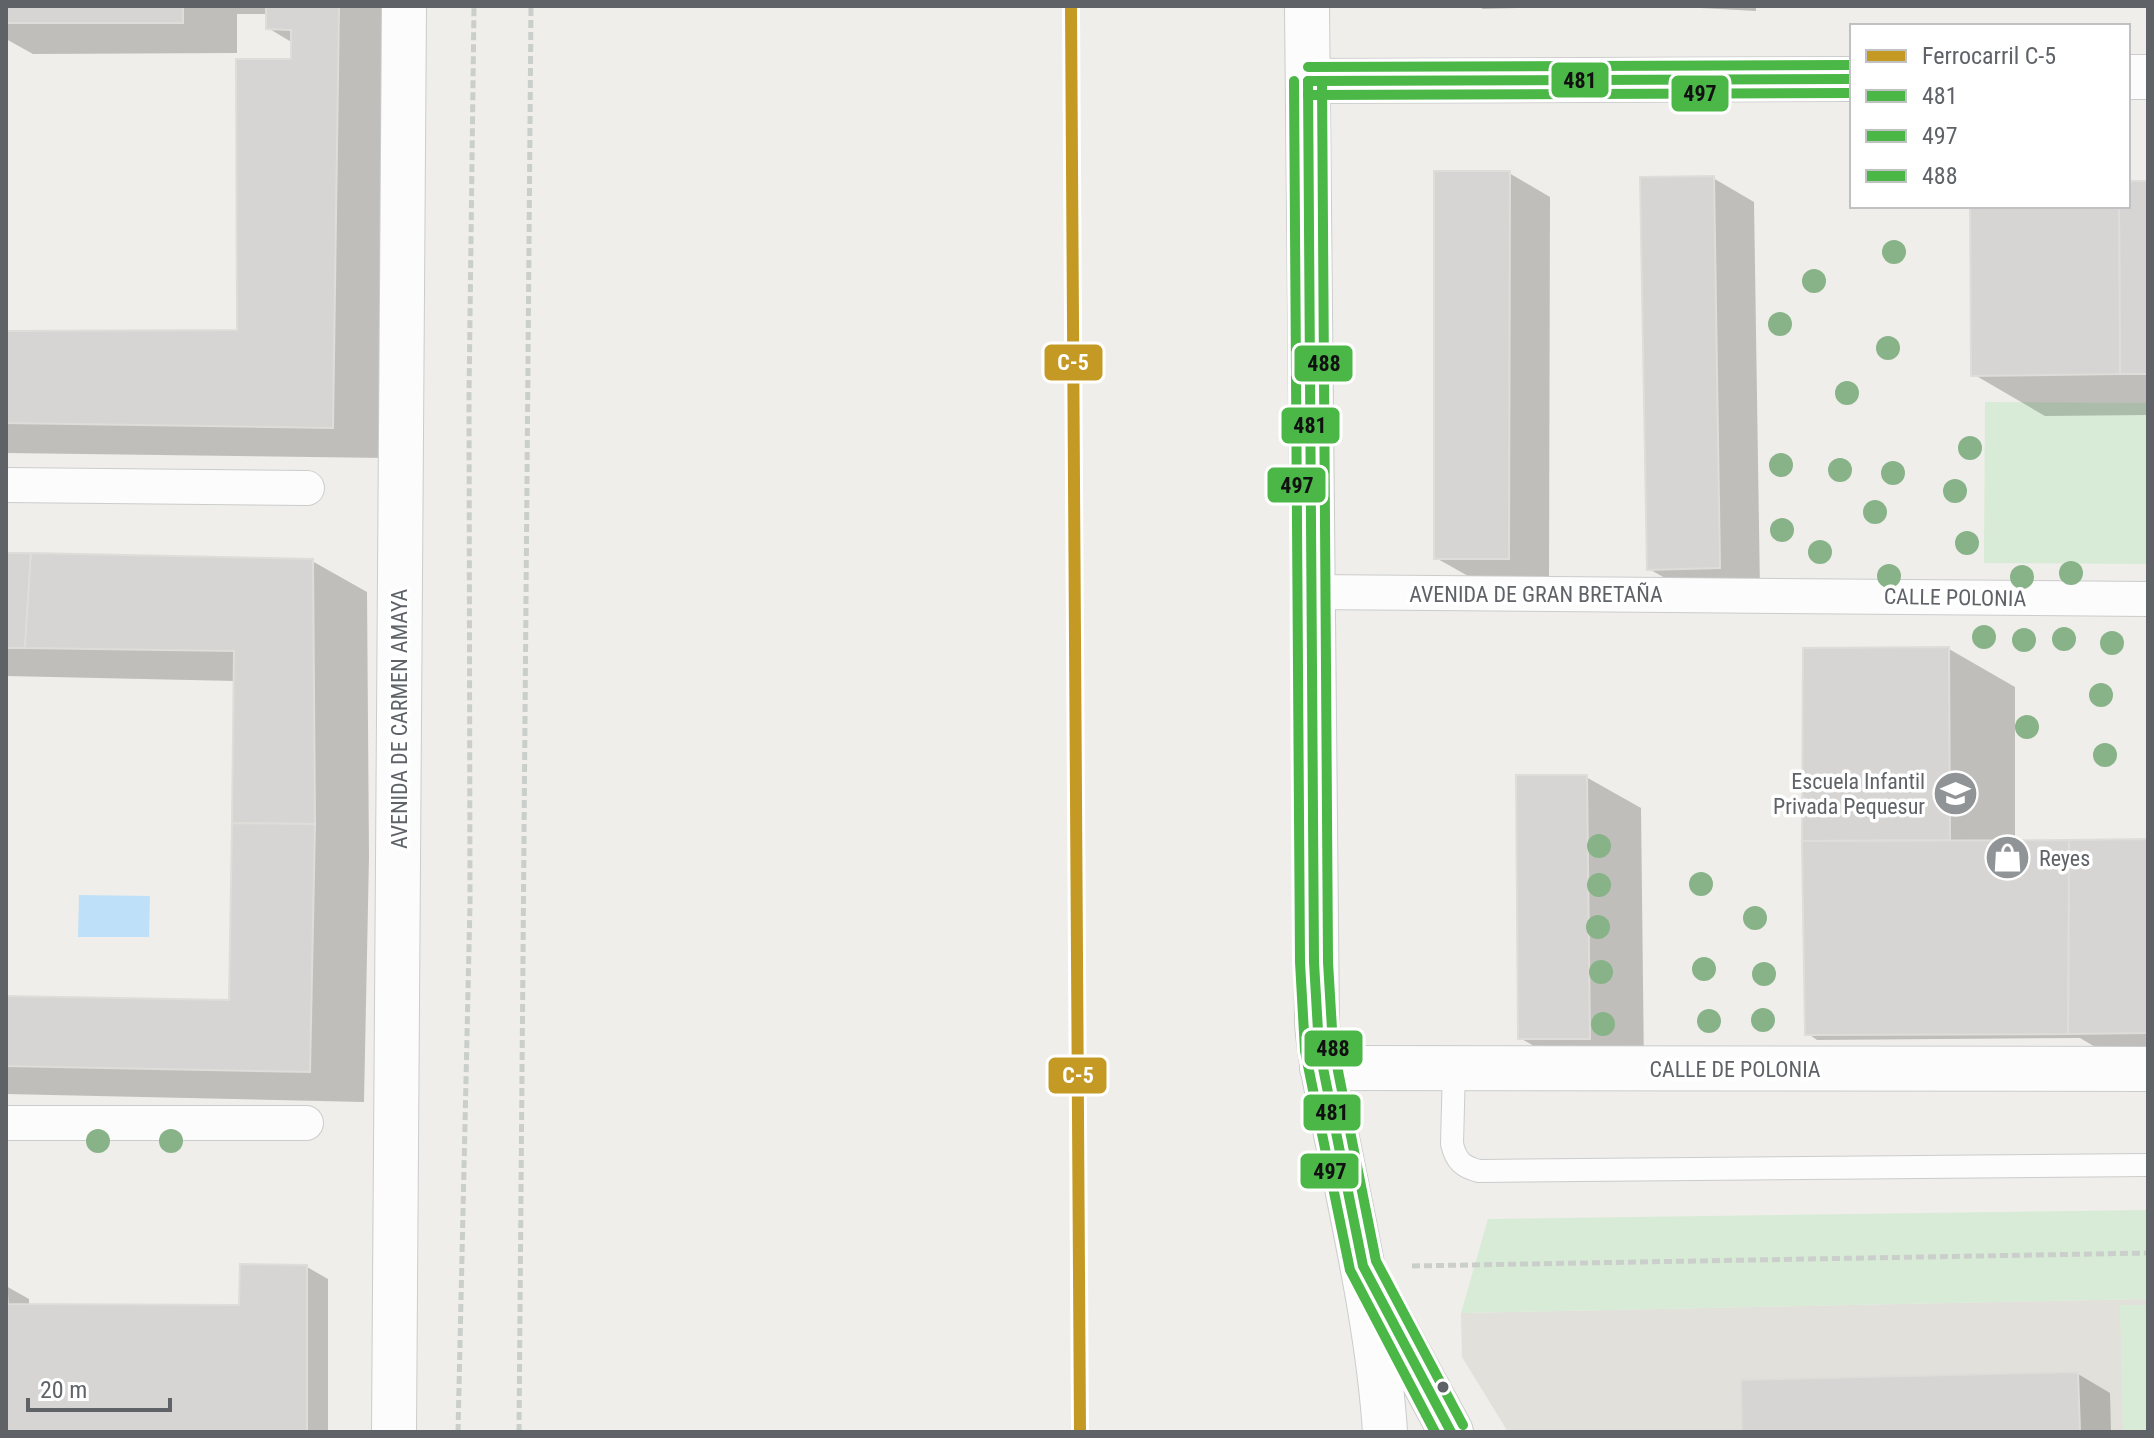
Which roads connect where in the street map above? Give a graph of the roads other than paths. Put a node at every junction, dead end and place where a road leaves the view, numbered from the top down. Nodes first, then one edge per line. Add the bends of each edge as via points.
1 (404, 6) edge
2 (1307, 6) edge
3 (1850, 79) edge
4 (1308, 81) junction
5 (6, 485) edge
6 (307, 488) dead end
7 (1311, 592) junction
8 (1762, 596) joint
9 (2148, 599) edge
10 (1322, 1068) junction
11 (1454, 1068) junction
12 (2148, 1069) edge
13 (6, 1123) edge
14 (306, 1123) dead end
15 (2148, 1165) edge
16 (1363, 1266) junction
17 (394, 1432) edge
18 (1385, 1432) edge
19 (1451, 1432) edge

1 - 17 street, AVENIDA DE CARMEN AMAYA
2 - 4 street
3 - 4 street
4 - 7 street
5 - 6 street
7 - 8 street, AVENIDA DE GRAN BRETAÑA
7 - 10 street via 1314,962
8 - 9 street, CALLE POLONIA
10 - 11 street, CALLE DE POLONIA
10 - 16 street
11 - 12 street, CALLE DE POLONIA
11 - 15 lane via 1452,1144 1458,1161 1479,1171
13 - 14 street
16 - 18 street
16 - 19 street

